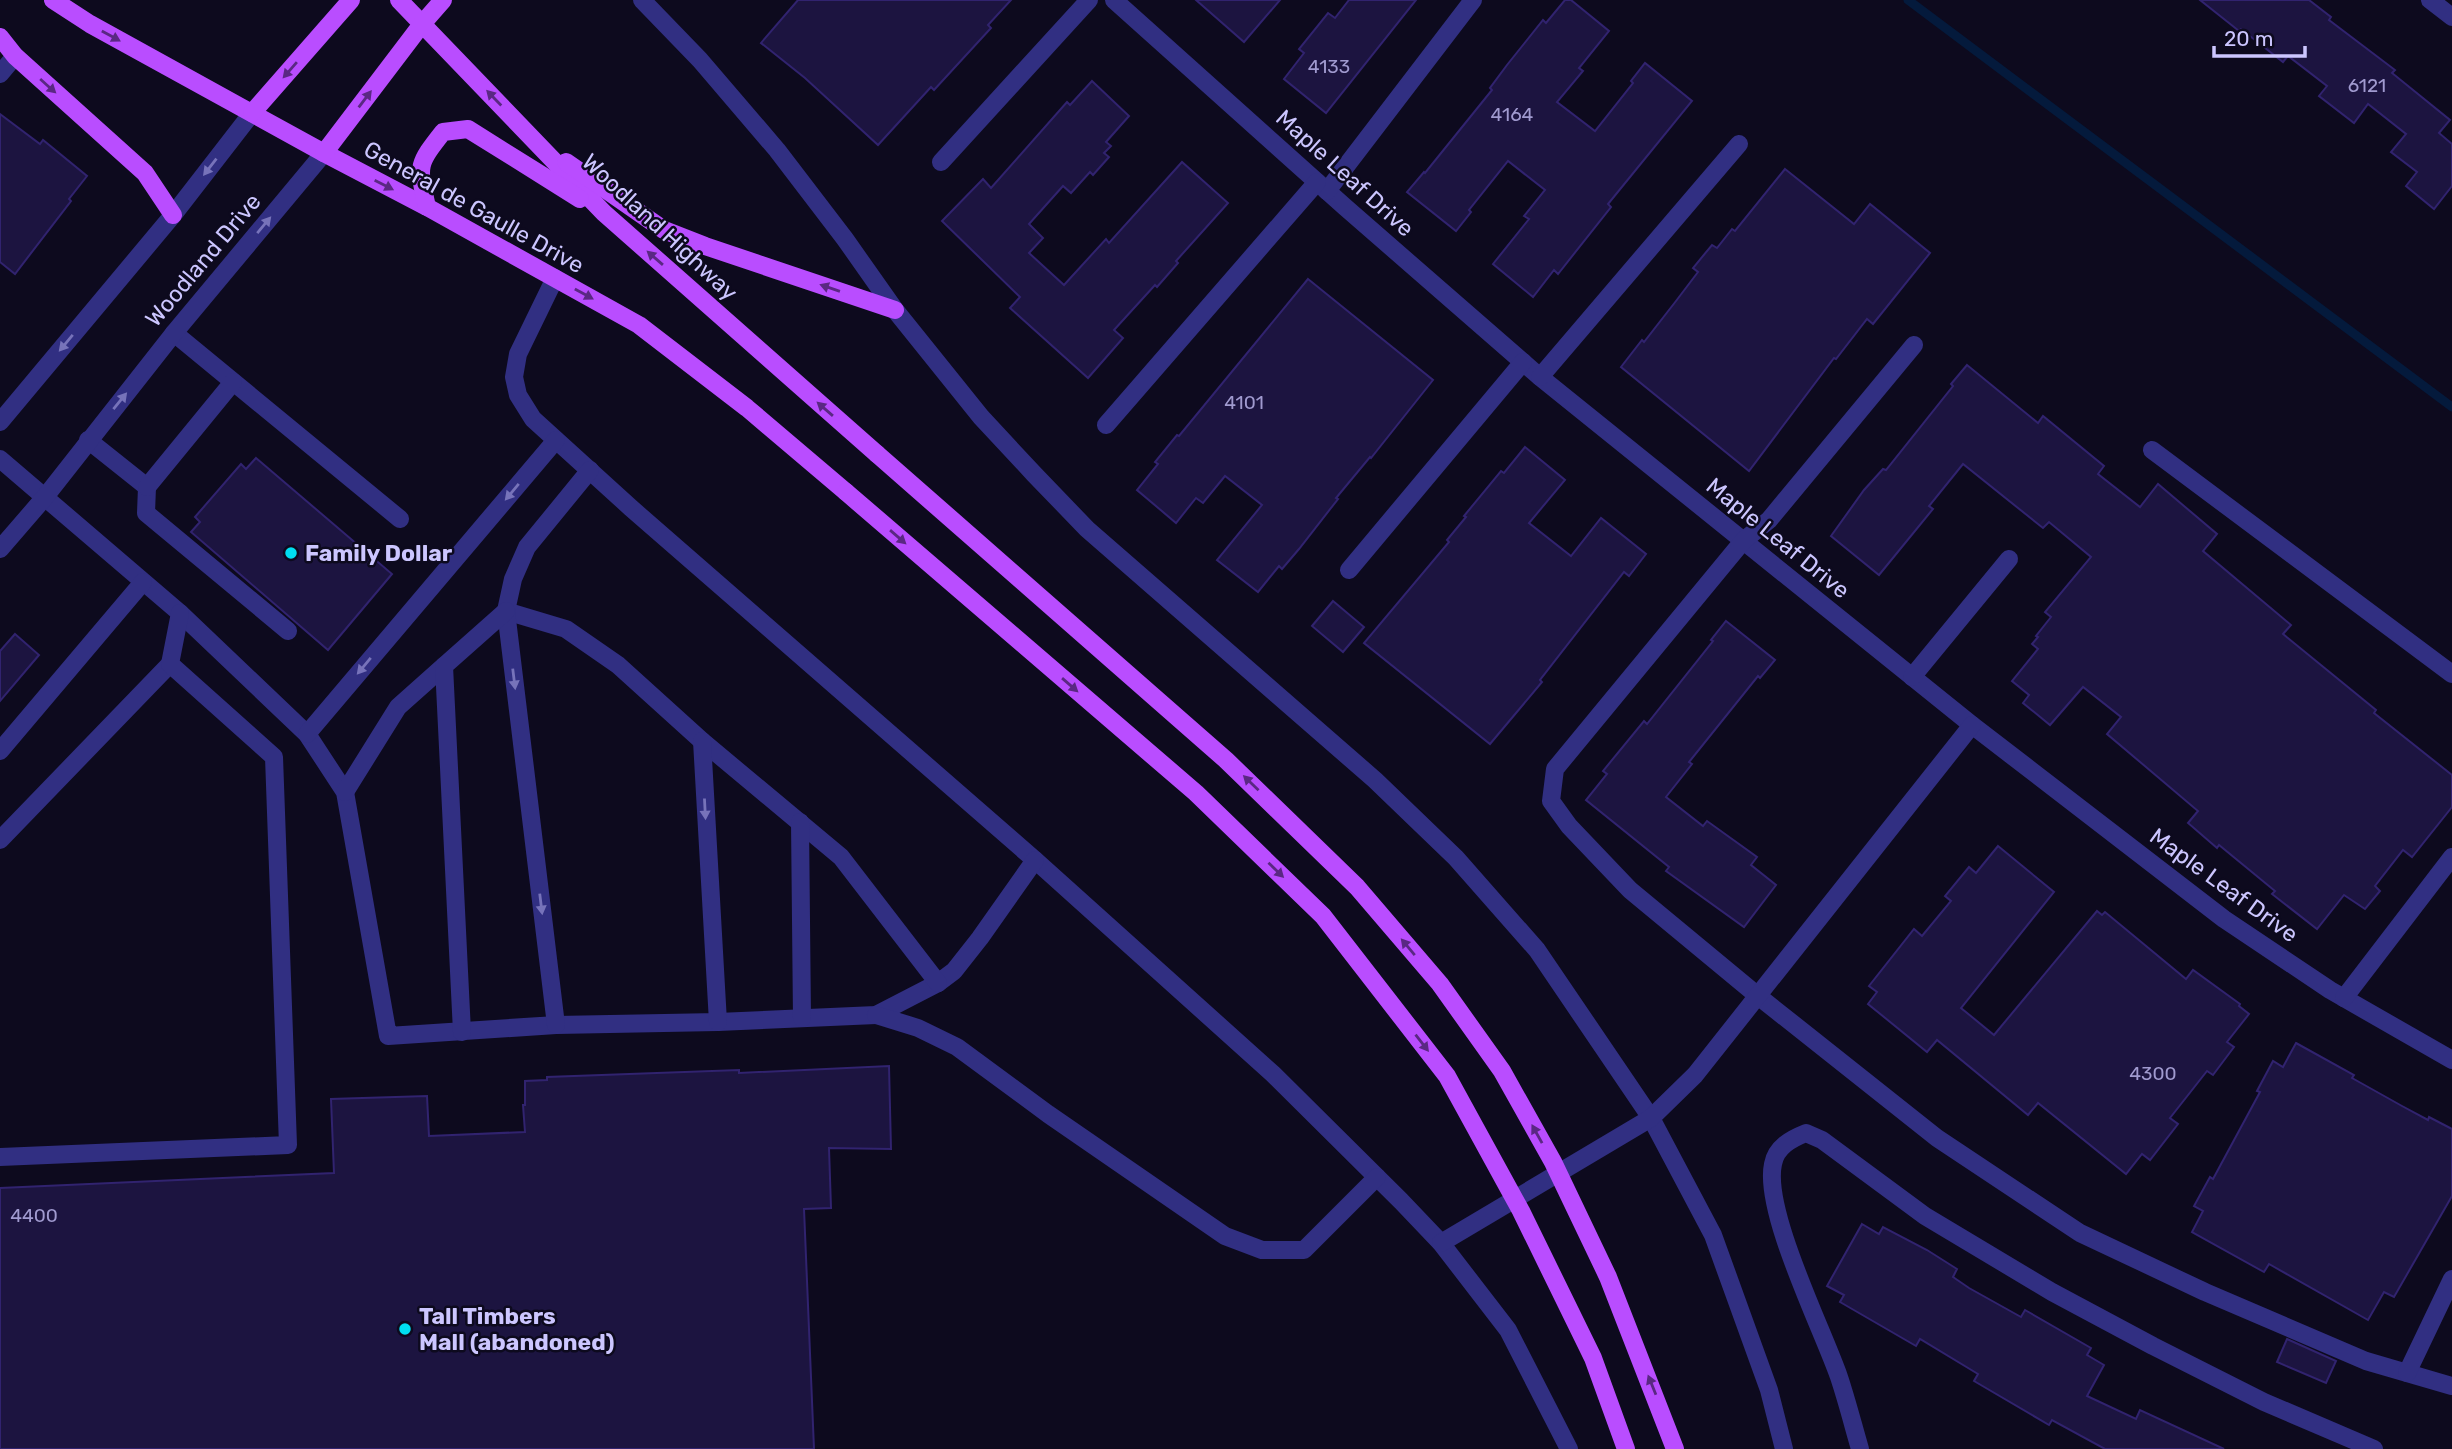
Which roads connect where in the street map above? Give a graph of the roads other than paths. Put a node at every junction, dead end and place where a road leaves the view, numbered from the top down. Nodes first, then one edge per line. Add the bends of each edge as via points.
1 (53, 0) edge
2 (351, 0) edge
3 (400, 0) edge
4 (443, 0) edge
5 (642, 0) edge
6 (1089, 0) edge
7 (1474, 0) edge
8 (2430, 0) edge
9 (1126, 4) edge
10 (2452, 17) edge
11 (422, 24) junction
12 (0, 37) edge
13 (15, 56) junction
14 (0, 74) edge
15 (252, 113) junction
16 (536, 142) junction
17 (1739, 144) dead end
18 (324, 153) junction
19 (941, 162) dead end
20 (1322, 187) junction
21 (427, 207) junction
22 (604, 214) junction
23 (173, 215) junction
24 (555, 278) junction
25 (895, 310) junction
26 (174, 333) junction
27 (1914, 345) dead end
28 (1522, 362) junction
29 (1540, 377) junction
30 (233, 382) junction
31 (0, 422) edge
32 (1106, 425) dead end
33 (88, 440) junction
34 (556, 440) junction
35 (2152, 450) dead end
36 (0, 459) edge
37 (590, 470) junction
38 (147, 487) junction
39 (45, 497) junction
40 (400, 519) dead end
41 (1743, 541) junction
42 (0, 549) edge
43 (2009, 559) dead end
44 (1349, 569) dead end
45 (142, 582) junction
46 (506, 611) junction
47 (180, 614) junction
48 (288, 631) dead end
49 (170, 664) junction
50 (444, 666) junction
51 (2452, 674) edge
52 (1912, 677) junction
53 (1972, 725) junction
54 (307, 734) junction
55 (702, 741) junction
56 (0, 751) edge
57 (345, 792) junction
58 (800, 822) junction
59 (0, 840) edge
60 (2452, 857) edge
61 (1034, 860) junction
62 (938, 984) junction
63 (1758, 996) junction
64 (2344, 998) junction
65 (876, 1015) junction
66 (802, 1018) junction
67 (718, 1022) junction
68 (556, 1025) junction
69 (462, 1032) junction
70 (2452, 1060) edge
71 (1651, 1118) junction
72 (0, 1157) edge
73 (1377, 1177) junction
74 (1441, 1243) junction
75 (2452, 1279) edge
76 (2407, 1373) junction
77 (2452, 1387) edge
78 (1569, 1449) edge
79 (1626, 1449) edge
80 (1675, 1449) edge
81 (1784, 1449) edge
82 (1860, 1449) edge
83 (2374, 1449) edge

1 -> 15 main road, General de Gaulle Drive
2 -> 15 main road
3 - 11 main road
4 - 11 main road, Woodland Drive
5 - 25 street via 777,150
6 - 19 street
7 - 20 street
8 - 10 street
9 - 20 street, Maple Leaf Drive
16 -> 11 main road, Woodland Highway
18 -> 11 main road, Woodland Drive
12 - 13 main road
13 - 14 street
13 -> 23 main road via 145,173
15 - 18 main road, General de Gaulle Drive
15 -> 23 street
16 - 22 main road, Woodland Highway
25 -> 16 main road via 664,230
17 - 29 street
18 -> 21 main road, General de Gaulle Drive
26 -> 18 street, Woodland Drive
20 - 28 street, Maple Leaf Drive
20 - 32 street
21 - 22 main road via 420,174 423,156 443,132 468,129
21 - 24 main road, General de Gaulle Drive
80 -> 22 main road, Woodland Highway, bridge via 1608,1277 1553,1162 1502,1071 1440,984 1357,887 1226,760
23 -> 31 street
24 - 34 street via 518,354 514,377 518,395 533,419
24 -> 79 main road, General de Gaulle Drive, bridge via 639,325 747,408 1196,793 1323,916 1447,1076 1521,1211 1593,1358
25 - 71 street via 981,416 1087,529 1375,780 1456,858 1537,950
26 - 30 street
33 -> 26 street, Woodland Drive
27 - 41 street via 1769,520
28 - 29 street, Maple Leaf Drive
28 - 44 street
29 - 41 street, Maple Leaf Drive
30 - 38 street
30 - 40 street
33 - 38 street
33 - 39 street, Woodland Drive
34 - 37 street
34 -> 54 street
35 - 51 street
36 - 39 street
37 - 46 street via 527,547
37 - 61 street
38 - 48 street via 146,513
39 - 42 street, Woodland Drive
39 - 45 street
41 - 52 street, Maple Leaf Drive
41 - 63 street via 1555,769 1551,801 1630,890
43 - 52 street
45 - 47 street
45 - 56 street
46 - 50 street
46 - 55 street via 566,629 618,664
46 -> 68 street
47 - 49 street
47 - 54 street
49 - 59 street
49 - 72 street via 274,757 288,1145
50 - 57 street via 398,707
50 - 69 street
52 - 53 street, Maple Leaf Drive
53 - 63 street
53 - 64 street, Maple Leaf Drive via 2224,919
54 - 57 street
55 - 58 street
55 -> 67 street
57 - 69 street via 388,1036
58 - 62 street via 841,857
58 - 66 street
60 - 64 street
61 - 62 street via 980,938
61 - 73 street via 1273,1074
62 - 65 street
63 - 71 street via 1695,1075
63 - 76 street via 1937,1138 2080,1233 2366,1361
64 - 70 street, Maple Leaf Drive
65 - 66 street
65 - 73 street via 957,1047 1224,1236 1262,1250 1304,1251
66 - 67 street
67 - 68 street
68 - 69 street
71 - 74 street
71 - 81 street via 1713,1236 1769,1390
73 - 74 street
74 - 78 street via 1508,1330
75 - 76 street
76 - 77 street
82 - 83 street via 1773,1194 1773,1163 1787,1141 1806,1133 1925,1216 2052,1292 2264,1402

